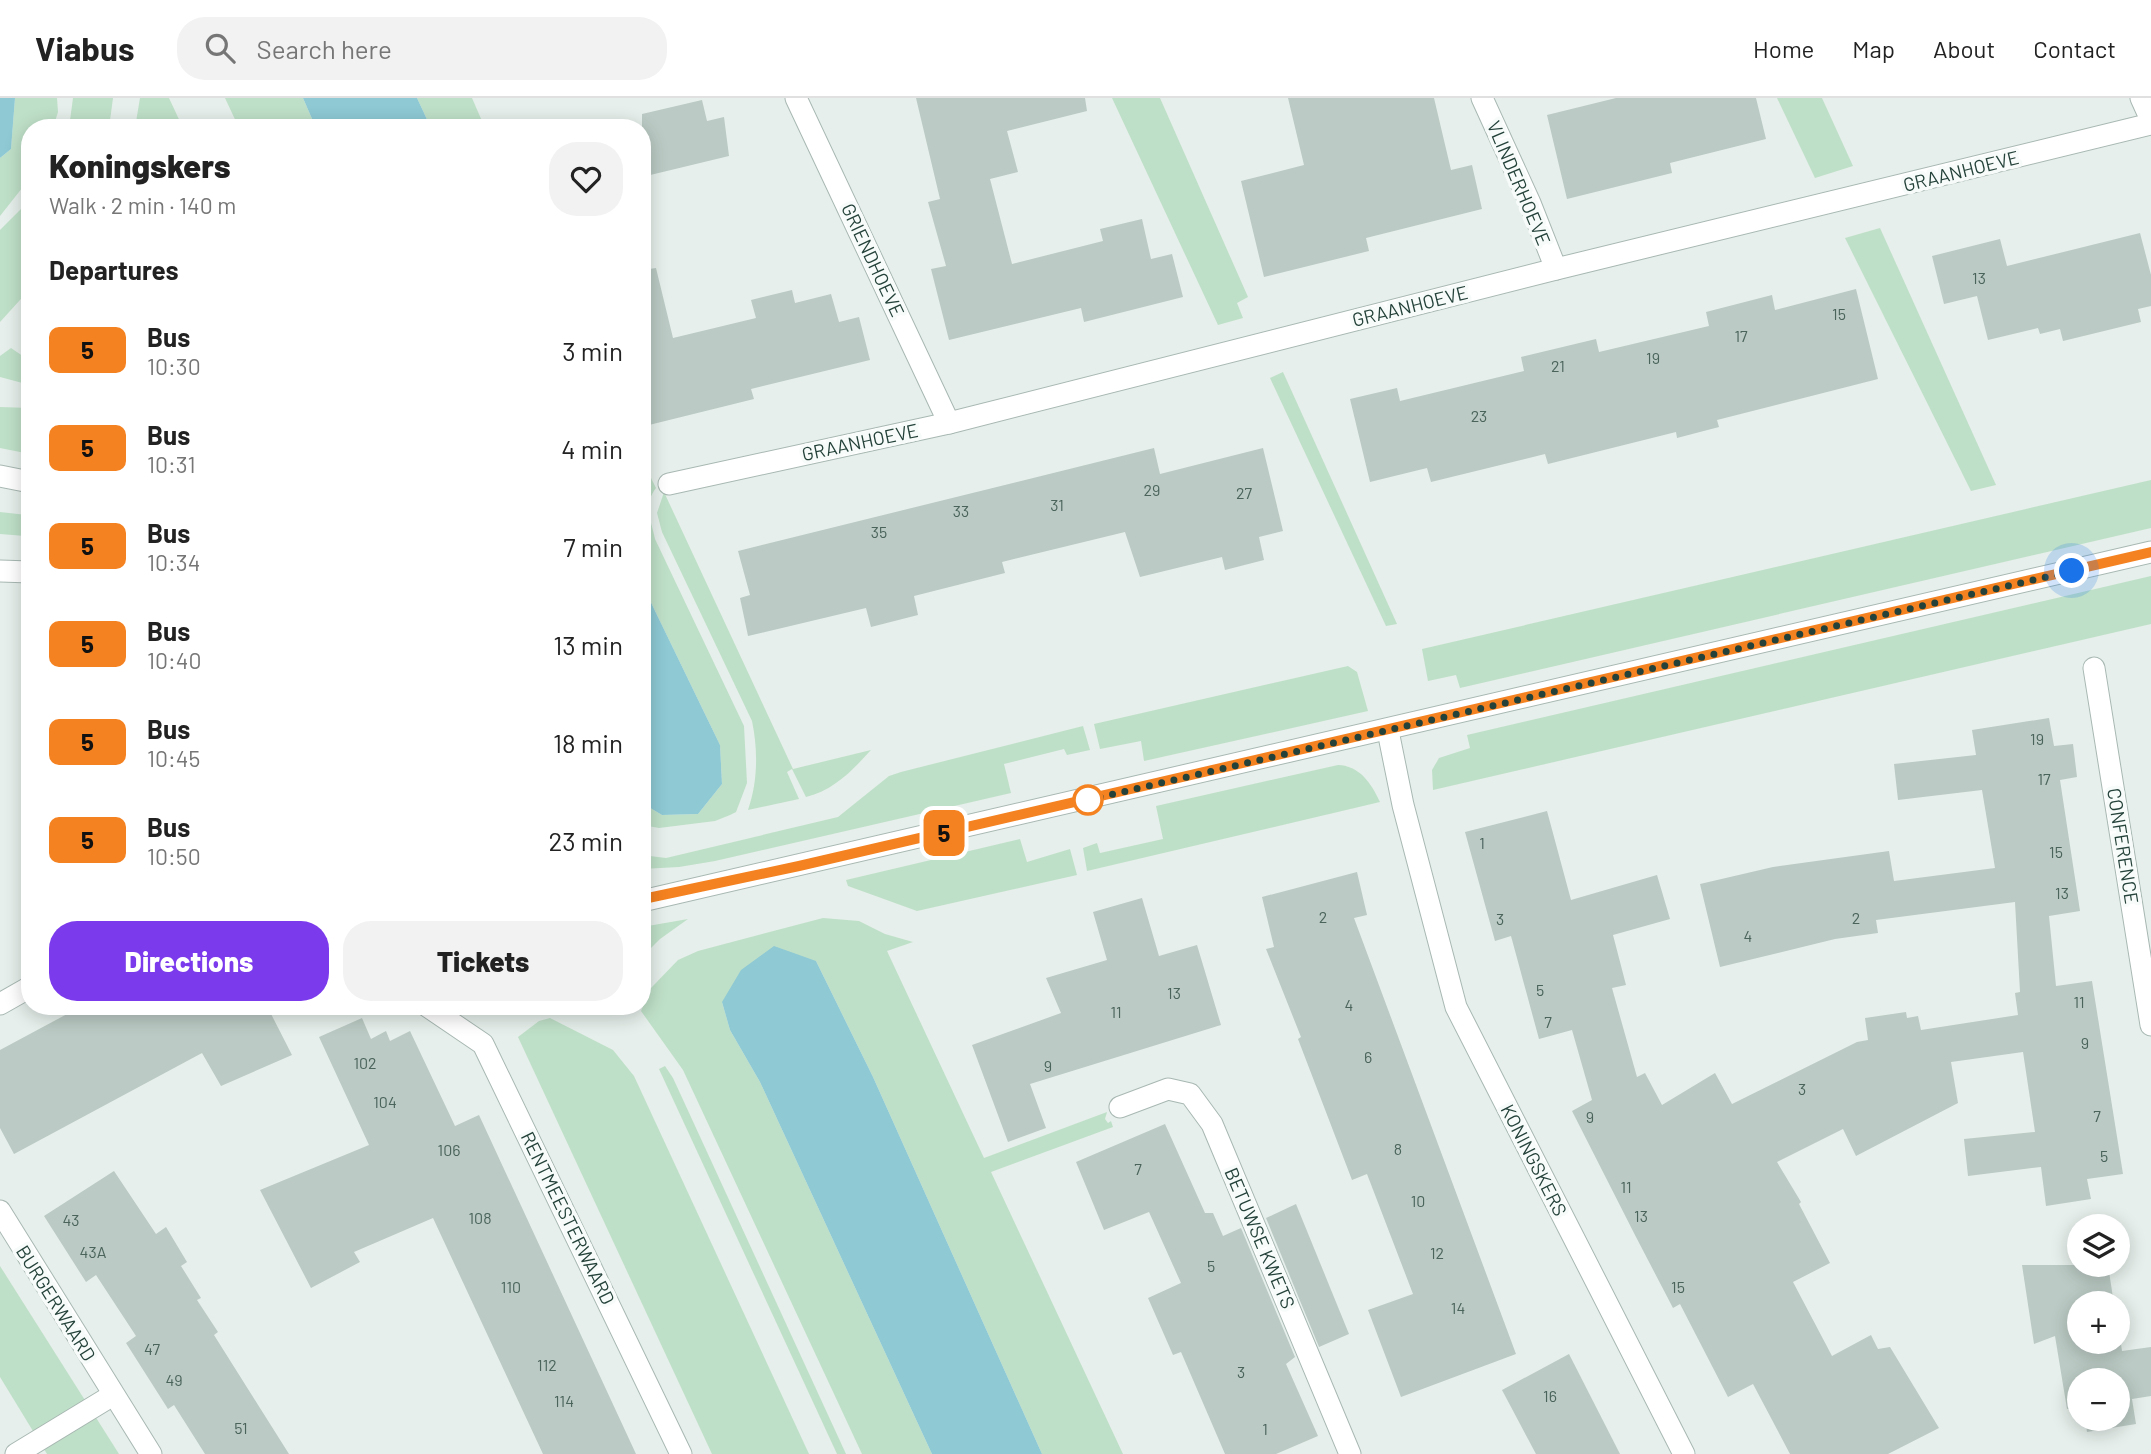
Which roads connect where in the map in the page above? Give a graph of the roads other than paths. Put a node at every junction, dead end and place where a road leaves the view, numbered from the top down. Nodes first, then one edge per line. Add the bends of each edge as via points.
1 (796, 98) edge
2 (1482, 98) edge
3 (2141, 98) edge
4 (2151, 122) edge
5 (1556, 269) junction
6 (950, 423) junction
7 (0, 477) edge
8 (21, 480) edge
9 (669, 484) dead end
10 (2151, 552) edge
11 (0, 571) edge
12 (21, 572) edge
13 (2094, 668) dead end
14 (1388, 731) junction
15 (651, 897) edge
16 (2141, 898) edge
17 (21, 992) edge
18 (0, 1003) edge
19 (440, 1015) edge
20 (2151, 1025) edge
21 (1121, 1107) dead end
22 (0, 1211) edge
23 (113, 1395) junction
24 (0, 1442) edge
25 (7, 1454) edge
26 (16, 1454) edge
27 (151, 1454) edge
28 (681, 1454) edge
29 (1349, 1454) edge
30 (1685, 1454) edge

1 - 6 street, GRIENDHOEVE
2 - 5 street, VLINDERHOEVE
3 - 4 street
4 - 5 street, GRAANHOEVE
5 - 6 street, GRAANHOEVE
6 - 9 street, GRAANHOEVE
7 - 8 street
10 - 14 street
11 - 12 street
13 - 16 street, CONFERENCE
14 - 15 street
14 - 30 street, KONINGSKERS via 1456,1007
16 - 20 street, CONFERENCE
17 - 18 street
19 - 28 street, RENTMEESTERWAARD via 483,1044
21 - 29 street, BETUWSE KWETS via 1168,1089 1189,1094 1212,1124
22 - 23 street, BURGERWAARD
23 - 26 street
23 - 27 street, BURGERWAARD
24 - 25 street

